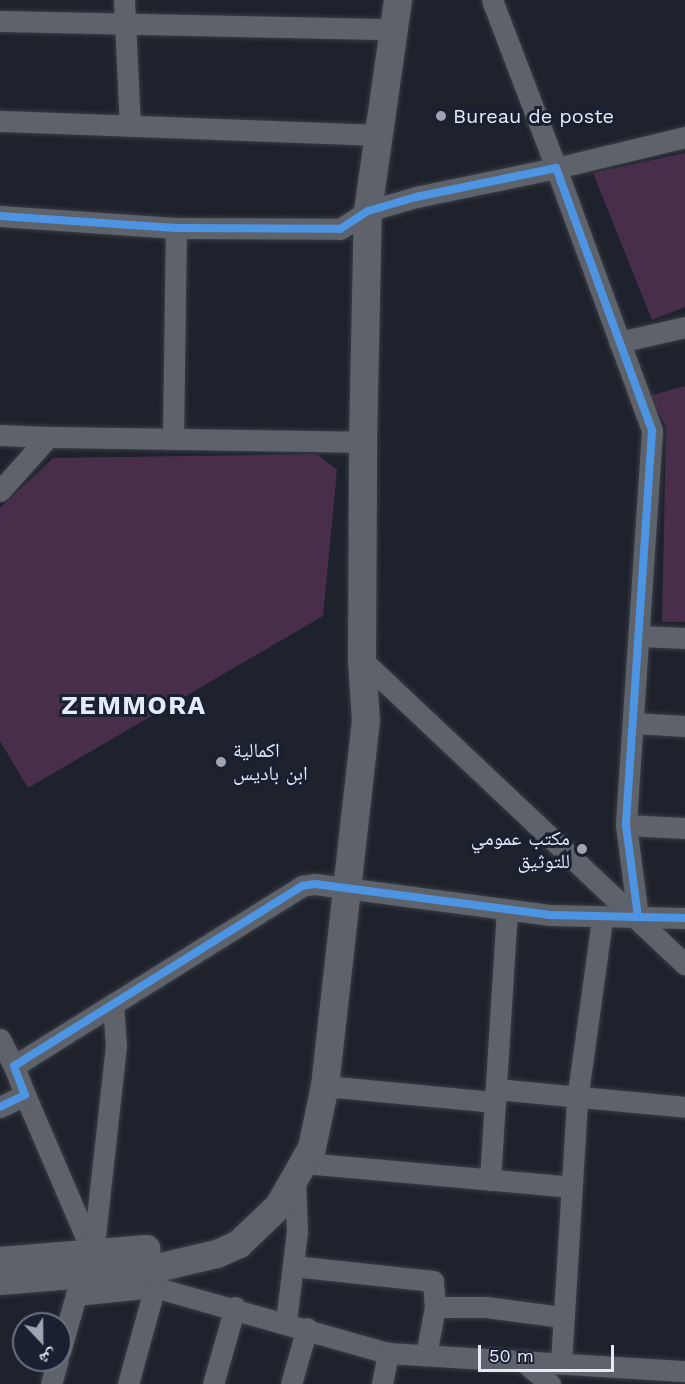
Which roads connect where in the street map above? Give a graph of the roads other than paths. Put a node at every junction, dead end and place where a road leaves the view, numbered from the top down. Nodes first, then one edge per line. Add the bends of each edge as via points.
1 (124, 0) edge
2 (398, 0) edge
3 (492, 0) edge
4 (0, 21) edge
5 (124, 22) junction
6 (393, 29) junction
7 (0, 121) edge
8 (130, 126) junction
9 (376, 135) junction
10 (685, 137) edge
11 (556, 168) junction
12 (368, 211) junction
13 (0, 216) edge
14 (176, 228) junction
15 (685, 327) edge
16 (619, 342) junction
17 (0, 435) edge
18 (48, 437) junction
19 (173, 438) junction
20 (363, 442) junction
21 (0, 491) edge
22 (640, 636) junction
23 (685, 638) edge
24 (362, 660) junction
25 (633, 723) junction
26 (685, 726) edge
27 (626, 825) junction
28 (685, 828) edge
29 (340, 889) junction
30 (507, 911) junction
31 (638, 917) junction
32 (685, 918) edge
33 (602, 919) junction
34 (685, 964) edge
35 (113, 1004) junction
36 (0, 1039) edge
37 (14, 1066) junction
38 (325, 1086) junction
39 (25, 1095) junction
40 (495, 1095) junction
41 (578, 1100) junction
42 (0, 1107) edge
43 (685, 1107) edge
44 (300, 1173) junction
45 (490, 1180) junction
46 (571, 1187) junction
47 (93, 1254) junction
48 (0, 1261) edge
49 (294, 1266) junction
50 (157, 1277) junction
51 (0, 1281) edge
52 (235, 1307) junction
53 (435, 1307) junction
54 (71, 1312) edge
55 (562, 1317) junction
56 (285, 1321) junction
57 (307, 1328) junction
58 (388, 1353) junction
59 (426, 1355) junction
60 (525, 1363) junction
61 (561, 1363) junction
62 (685, 1371) edge
63 (633, 1377) edge
64 (385, 1382) edge
65 (128, 1384) edge
66 (213, 1384) edge
67 (291, 1384) edge
68 (550, 1384) edge

1 - 5 street
2 - 6 main road
3 - 11 street
4 - 5 street
5 - 6 street
5 - 8 street
6 - 9 main road
7 - 8 street
8 - 9 street
9 - 12 main road
10 - 11 street
11 - 12 street
11 - 16 street
12 - 14 street via 340,229
12 - 20 main road
13 - 14 street
14 - 19 street
15 - 16 street
16 - 22 street via 652,431
17 - 18 street
18 - 19 street
18 - 21 street
19 - 20 street
20 - 24 main road
22 - 23 street
22 - 25 street
24 - 29 main road via 347,719
24 - 31 street
25 - 26 street
25 - 27 street
27 - 28 street
27 - 31 street
29 - 30 street
29 - 35 street via 315,884 302,886
29 - 38 main road
29 - 47 main road via 307,1092 296,1139 280,1176 254,1207 218,1232 193,1242
30 - 33 street
30 - 40 street
31 - 32 street
31 - 33 street
31 - 34 street
33 - 41 street
35 - 37 street
35 - 47 street via 116,1047
36 - 37 street
37 - 39 street
38 - 40 street
38 - 44 main road
39 - 42 street
39 - 47 street
40 - 41 street
40 - 45 street
41 - 43 street
41 - 46 street
44 - 45 street
44 - 49 street
44 - 50 main road via 279,1206 239,1244
45 - 46 street
46 - 55 street
47 - 48 main road
49 - 53 street via 433,1281
49 - 56 street
50 - 51 main road
50 - 52 street
50 - 54 street via 76,1294
50 - 65 street
52 - 56 street
52 - 66 street
53 - 55 street via 486,1307
53 - 59 street
55 - 61 street
56 - 57 street
57 - 58 street
57 - 67 street
58 - 59 street
58 - 64 street
59 - 60 street
60 - 61 street
60 - 68 street
61 - 63 street
62 - 63 street

